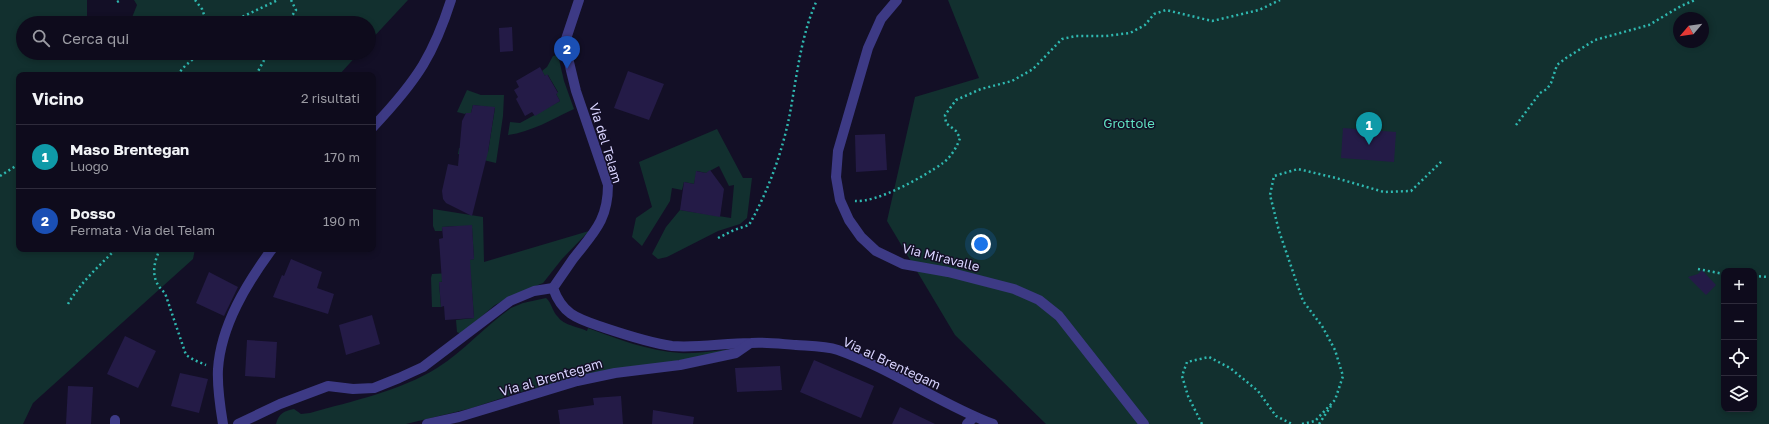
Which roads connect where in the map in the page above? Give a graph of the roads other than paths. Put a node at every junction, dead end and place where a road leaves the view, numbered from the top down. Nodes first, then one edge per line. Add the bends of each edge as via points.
1 (451, 0) edge
2 (579, 0) edge
3 (897, 0) edge
4 (376, 125) edge
5 (270, 252) edge
6 (553, 288) junction
7 (751, 343) junction
8 (970, 420) edge
9 (223, 424) edge
10 (238, 424) edge
11 (427, 424) edge
12 (993, 424) edge
13 (1144, 424) edge

1 - 4 street via 424,65
2 - 6 street, Via del Telam via 566,39 566,54 608,185 608,199 594,234
3 - 13 street, Via Miravalle via 881,19 868,48 838,151 836,177 840,200 849,220 860,237 876,251 903,264 948,272 1014,289 1039,300 1059,316
5 - 9 street via 229,323 222,346 218,369
6 - 7 street, Via al Brentegam via 557,300 567,312 626,335 671,346
6 - 10 street via 534,291 510,301 423,367 399,378 374,388 328,386 280,404
7 - 8 street, Via al Brentegam via 837,350 883,370
7 - 11 street, Via al Brentegam via 736,353 680,365 577,381 460,417
8 - 12 street, Via al Brentegam

